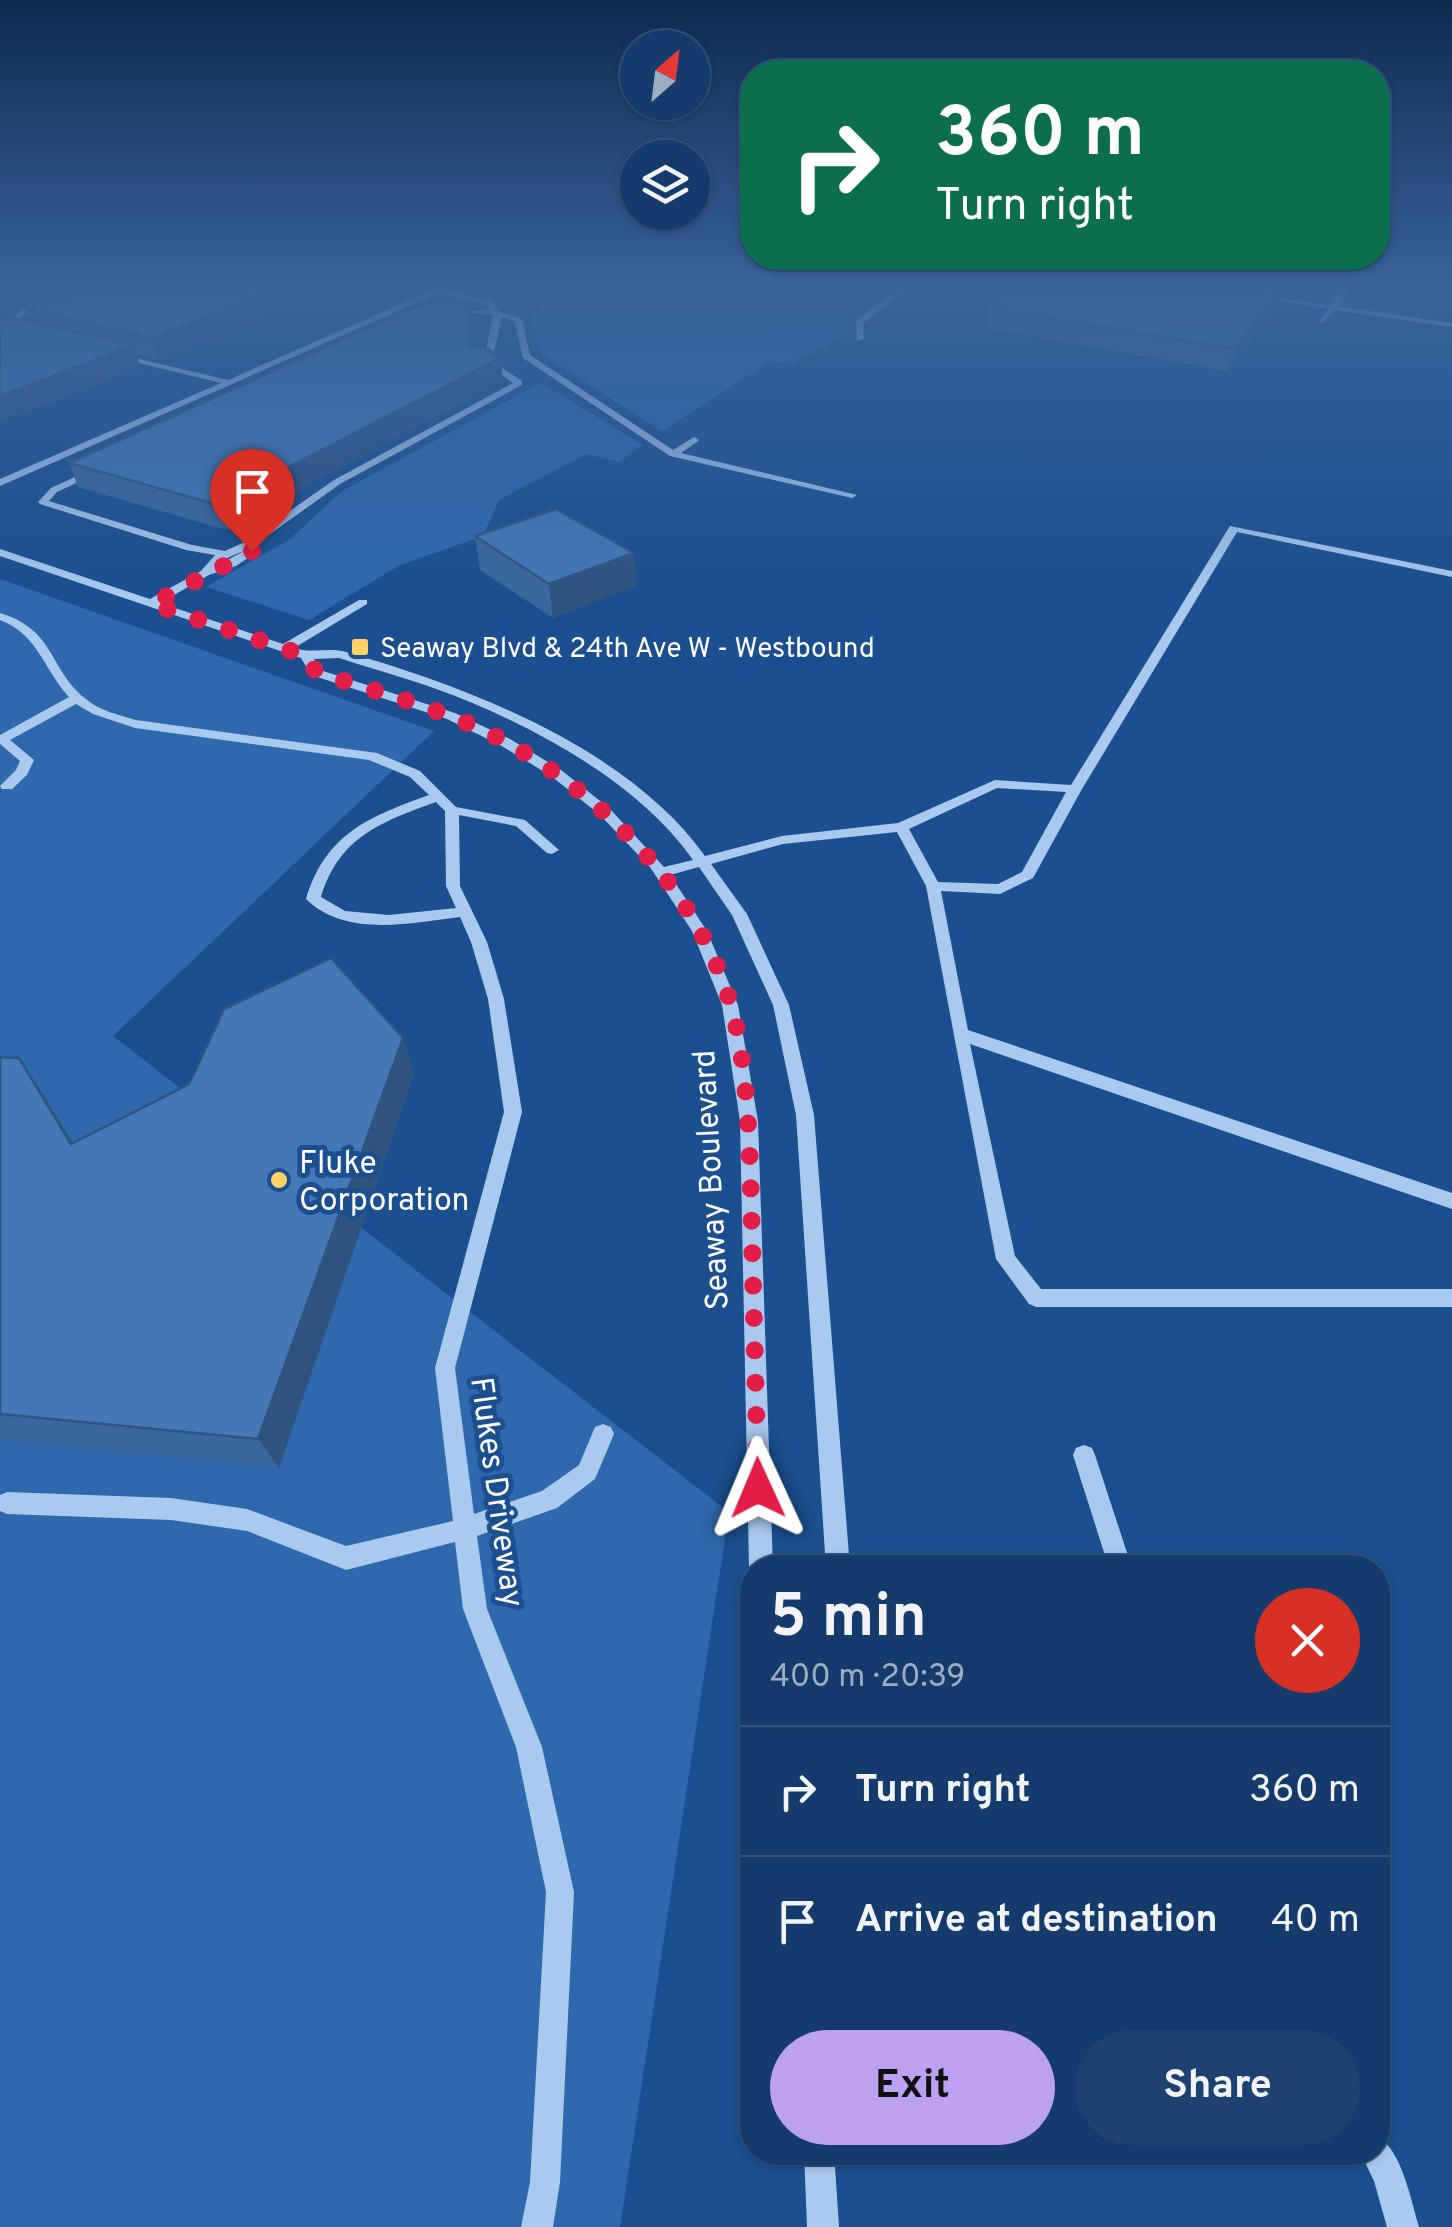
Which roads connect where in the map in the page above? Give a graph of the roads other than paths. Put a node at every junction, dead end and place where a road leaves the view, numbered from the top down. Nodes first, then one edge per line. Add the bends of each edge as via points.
1 (217, 387) edge
2 (512, 387) edge
3 (572, 387) edge
4 (694, 440) dead end
5 (673, 454) junction
6 (102, 468) edge
7 (0, 483) edge
8 (852, 495) dead end
9 (251, 543) junction
10 (0, 552) edge
11 (226, 554) junction
12 (1452, 557) edge
13 (205, 573) junction
14 (1450, 573) edge
15 (362, 602) dead end
16 (152, 604) junction
17 (0, 616) edge
18 (284, 649) junction
19 (306, 656) junction
20 (77, 698) junction
21 (1, 740) edge
22 (7, 786) dead end
23 (1075, 789) junction
24 (438, 796) junction
25 (452, 810) junction
26 (901, 827) junction
27 (552, 850) dead end
28 (702, 861) junction
29 (661, 873) junction
30 (932, 886) junction
31 (465, 912) junction
32 (960, 1034) junction
33 (1452, 1201) edge
34 (1452, 1298) edge
35 (604, 1434) dead end
36 (1084, 1455) dead end
37 (8, 1502) dead end
38 (464, 1529) junction
39 (761, 1555) edge
40 (837, 1555) edge
41 (1117, 1555) edge
42 (820, 2165) edge
43 (1382, 2165) edge
44 (537, 2227) edge
45 (822, 2227) edge
46 (1402, 2227) edge

1 - 7 street
2 - 9 street via 337,482
3 - 5 street
4 - 5 street
5 - 8 street
6 - 11 street via 43,502
9 - 11 street
9 - 13 street via 252,551
10 - 16 street, Seaway Boulevard
11 - 13 street
12 - 14 street
13 - 16 street
14 - 23 street via 1234,528
15 - 18 street
16 - 18 street, Seaway Boulevard
17 - 20 street via 34,632
18 - 19 street, Seaway Boulevard
19 - 28 street, Seaway Boulevard via 340,654 474,699 538,729 636,793
19 - 29 street, Seaway Boulevard via 316,672 451,716 509,744 604,811
20 - 21 street
20 - 24 street via 135,724 372,756 415,774
21 - 22 street via 27,760
23 - 26 street via 995,784
23 - 30 street via 1028,875 1000,889
24 - 25 street
24 - 31 street via 375,820 340,845 318,873 313,899 342,916 389,920
25 - 27 street via 520,823
25 - 31 street, Flukes Driveway via 453,886
26 - 28 street via 782,840
26 - 30 street
28 - 29 street
28 - 40 street, Seaway Boulevard via 739,914 780,1005 805,1115
29 - 39 street, Seaway Boulevard via 699,931 738,1038 749,1121
30 - 32 street
31 - 38 street, Flukes Driveway via 496,999 513,1112 445,1368
32 - 33 street
32 - 34 street via 1006,1259 1036,1298
35 - 38 street via 587,1472 549,1500
36 - 41 street
37 - 38 street via 171,1509 247,1520 346,1558
38 - 44 street, Flukes Driveway via 475,1609 529,1747 560,1892
42 - 45 street
43 - 46 street

